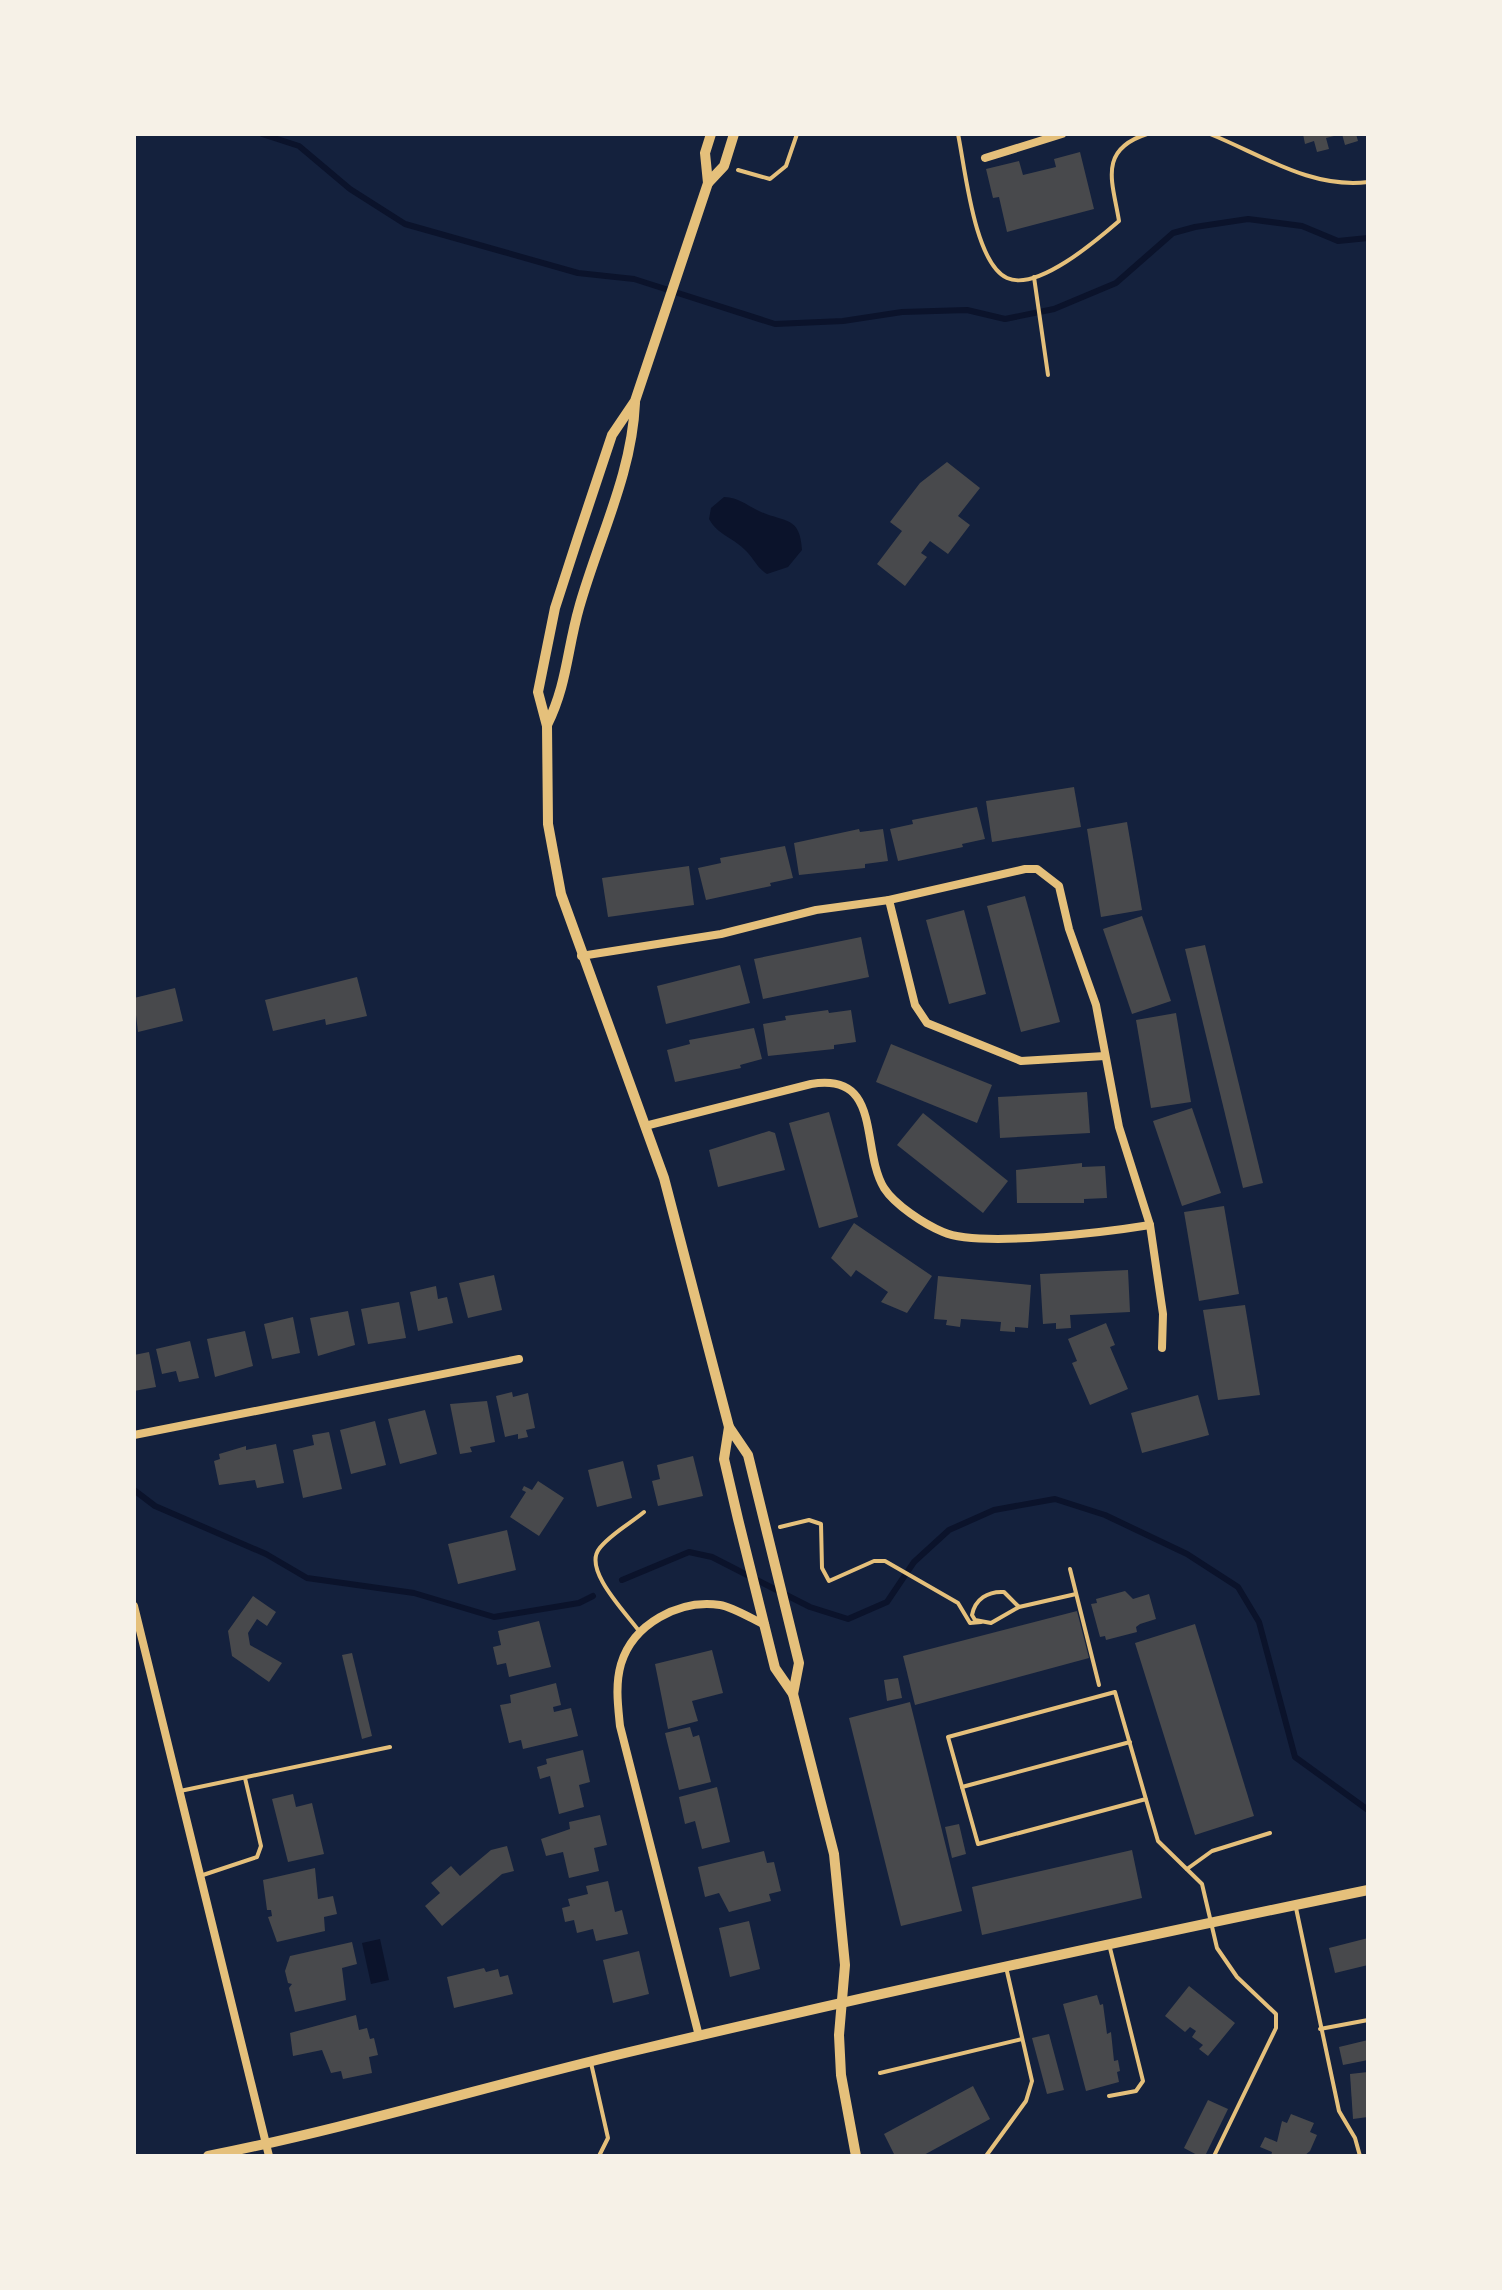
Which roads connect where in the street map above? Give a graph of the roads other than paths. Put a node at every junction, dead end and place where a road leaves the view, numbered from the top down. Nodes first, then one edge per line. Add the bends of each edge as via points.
1 (711, 134) edge
2 (734, 134) edge
3 (1062, 134) edge
4 (985, 158) dead end
5 (708, 183) junction
6 (635, 401) junction
7 (547, 726) junction
8 (889, 900) junction
9 (581, 956) junction
10 (1105, 1056) junction
11 (645, 1126) junction
12 (1150, 1225) junction
13 (1162, 1348) dead end
14 (519, 1359) dead end
15 (729, 1427) junction
16 (134, 1435) edge
17 (644, 1512) dead end
18 (134, 1606) edge
19 (765, 1625) junction
20 (640, 1633) junction
21 (793, 1694) junction
22 (1130, 1742) junction
23 (390, 1747) dead end
24 (245, 1778) junction
25 (962, 1787) junction
26 (180, 1791) junction
27 (1146, 1799) junction
28 (1270, 1833) dead end
29 (1187, 1869) junction
30 (200, 1876) junction
31 (1368, 1890) edge
32 (1295, 1905) junction
33 (1211, 1921) junction
34 (1108, 1943) junction
35 (1006, 1966) junction
36 (842, 2002) junction
37 (1368, 2020) edge
38 (1320, 2029) junction
39 (699, 2036) junction
40 (1022, 2039) junction
41 (591, 2062) junction
42 (880, 2073) dead end
43 (1109, 2096) dead end
44 (266, 2144) junction
45 (208, 2156) edge
46 (269, 2156) edge
47 (599, 2156) edge
48 (856, 2156) edge
49 (986, 2156) edge
50 (1214, 2156) edge
51 (1360, 2156) edge

1 - 5 street via 705,153
2 - 5 street via 724,166
3 - 4 street
5 - 6 street
6 - 7 street via 633,441 578,609 562,694
6 - 7 street via 612,435 555,608 538,692
7 - 9 street via 549,835
8 - 9 street
8 - 10 street via 915,1005 927,1023 1021,1061
8 - 10 street via 1025,869 1050,876 1063,896 1096,1005
9 - 11 street
10 - 12 street via 1119,1127
11 - 12 street via 811,1084 837,1083 848,1087 862,1105 885,1189 943,1232 1007,1239
11 - 15 street via 678,1228
12 - 13 street via 1163,1314
14 - 16 street
15 - 19 street via 724,1459
15 - 21 street via 748,1455 799,1663
17 - 20 lane via 599,1549 594,1563
18 - 26 street
19 - 20 street via 722,1605 695,1605 652,1621
19 - 21 street via 775,1668
20 - 39 street via 621,1663 616,1695 620,1726
21 - 36 street via 839,1885
22 - 25 lane
22 - 25 lane via 1115,1692 1102,1695 948,1737
22 - 27 lane
23 - 24 lane
24 - 26 lane
24 - 30 lane via 261,1846 257,1857
25 - 27 lane via 978,1844
26 - 30 street
27 - 29 lane via 1158,1841
28 - 29 lane via 1212,1851
29 - 33 lane via 1202,1884
30 - 44 street
31 - 32 street
32 - 33 street
32 - 38 lane
33 - 34 street
33 - 50 lane via 1217,1948 1237,1977 1276,2014 1276,2028
34 - 35 street
34 - 43 lane via 1143,2081 1136,2091
35 - 36 street
35 - 40 lane
36 - 39 street
36 - 48 street via 841,2075
37 - 38 lane
38 - 51 lane via 1339,2111
39 - 41 street
40 - 42 lane
40 - 49 lane via 1032,2081 1026,2101
41 - 44 street
41 - 47 lane via 608,2138
44 - 45 street
44 - 46 street

